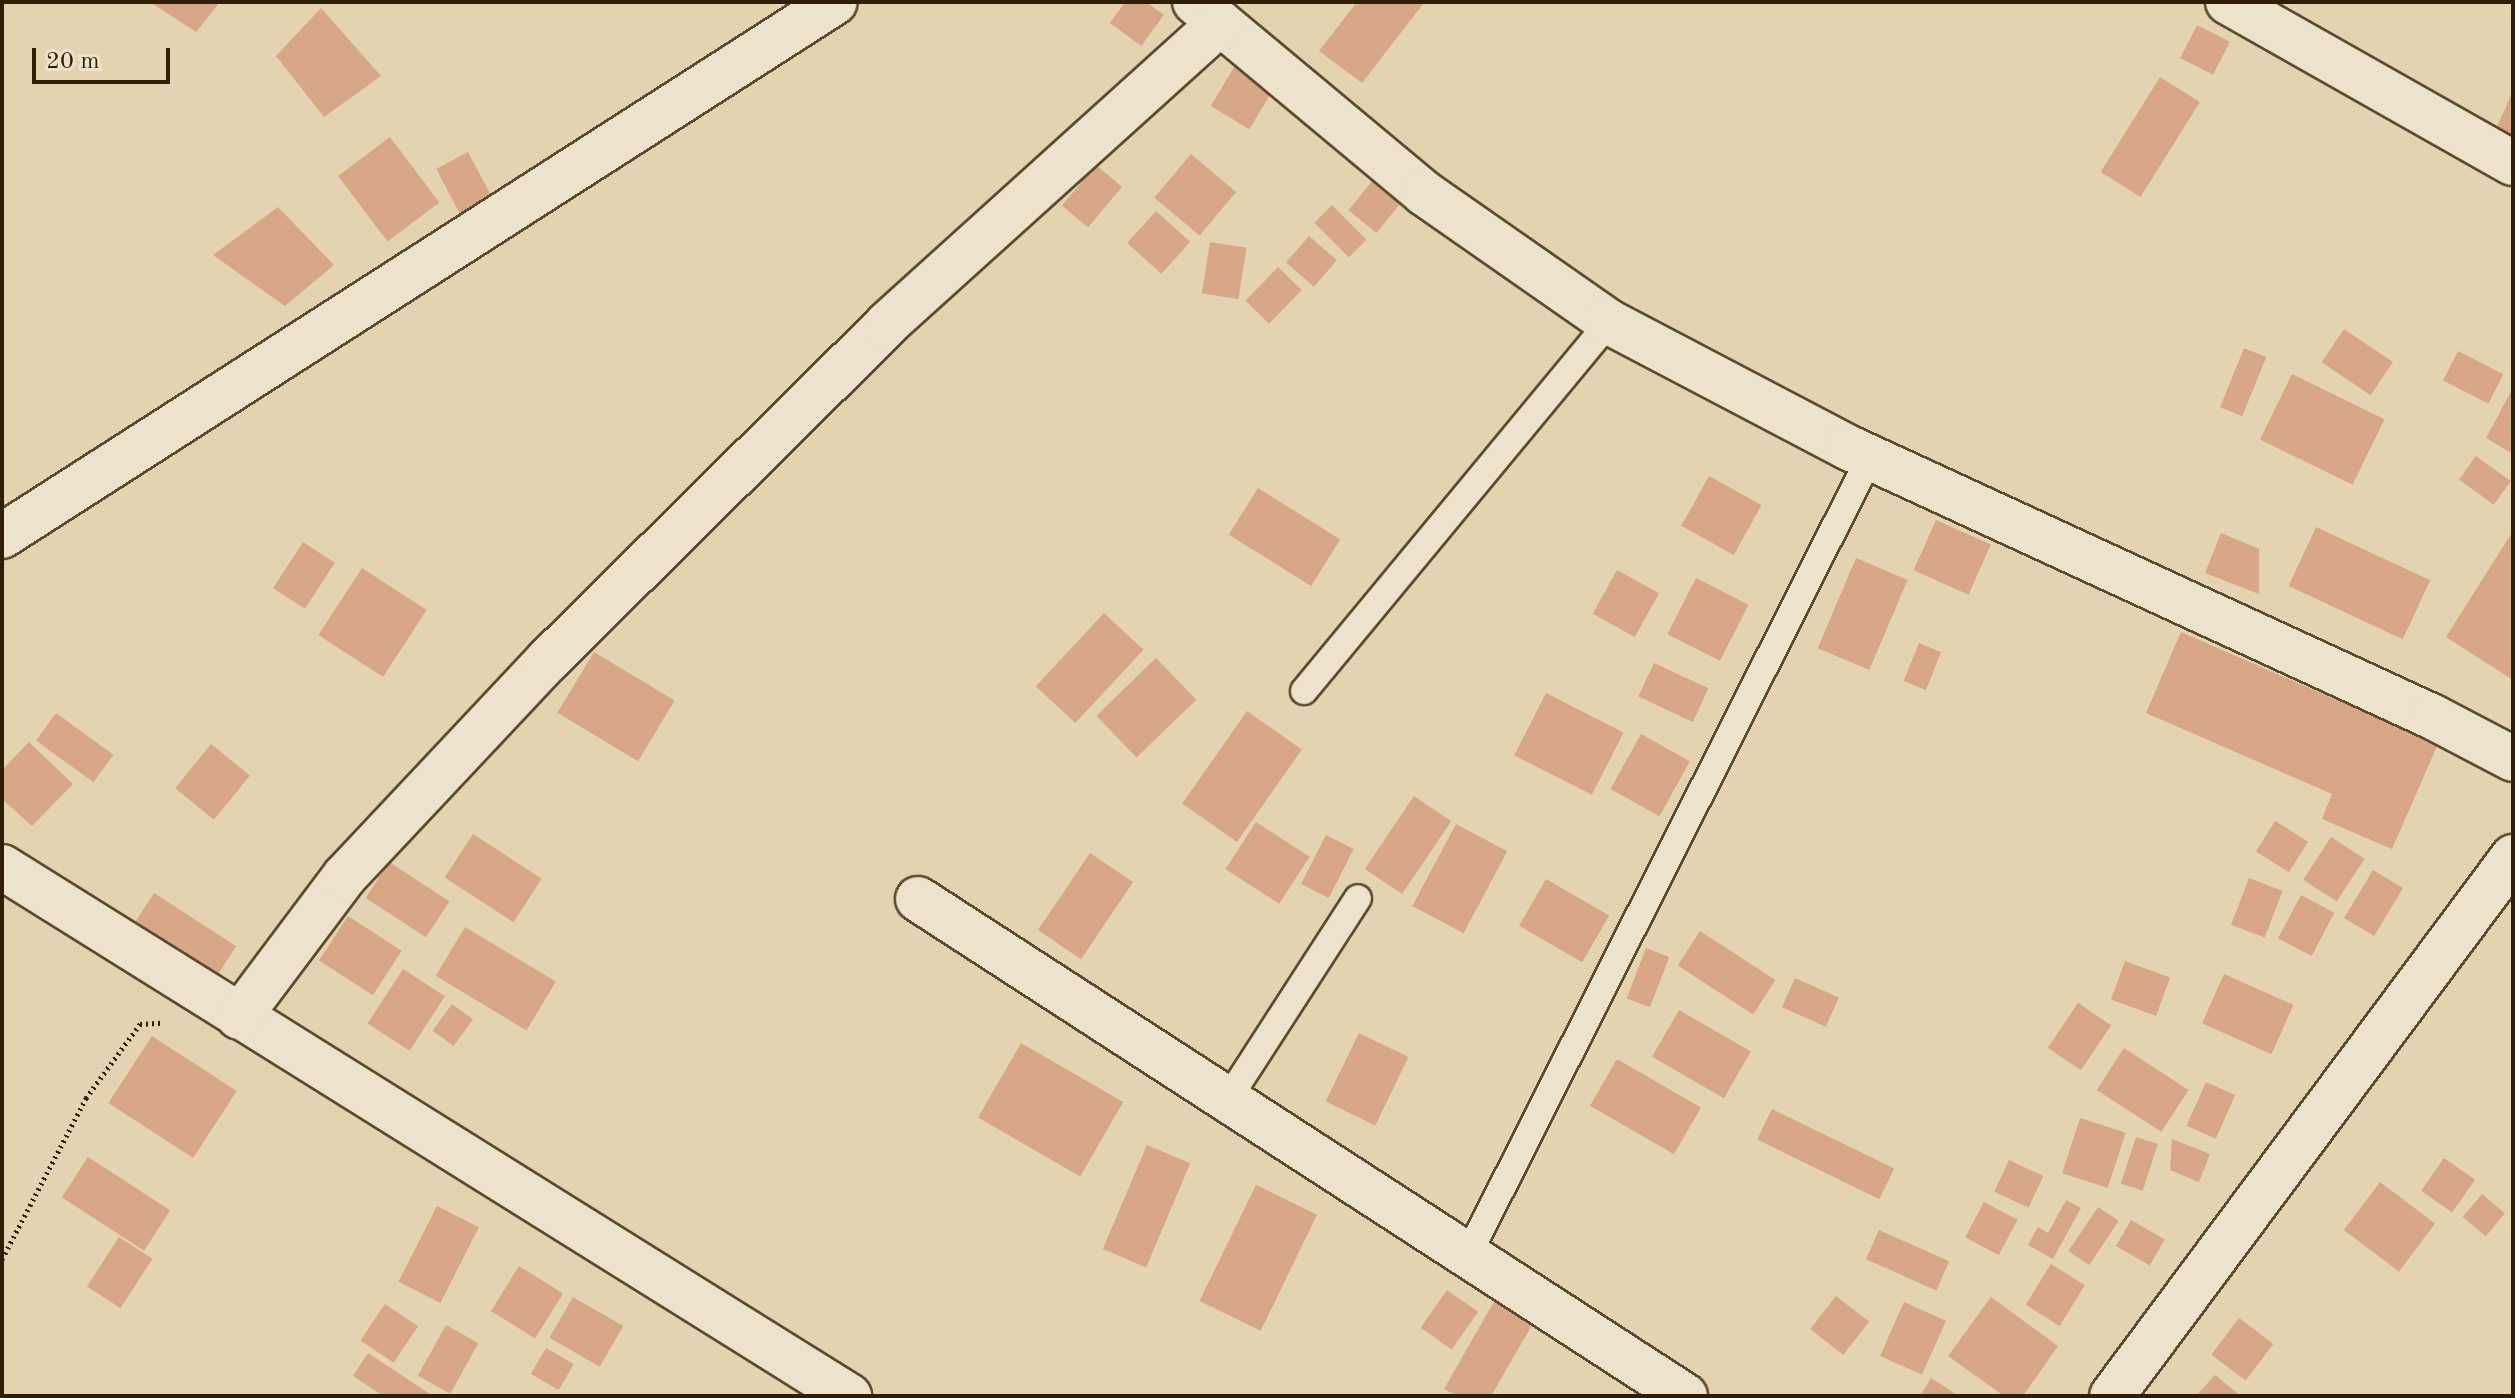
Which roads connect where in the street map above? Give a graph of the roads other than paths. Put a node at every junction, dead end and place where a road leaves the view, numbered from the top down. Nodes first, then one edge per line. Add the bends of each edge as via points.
1 (835, 2) edge
2 (2228, 2) edge
3 (1207, 13) edge
4 (2513, 163) edge
5 (1609, 322) junction
6 (1870, 457) junction
7 (2, 536) edge
8 (1304, 691) dead end
9 (2513, 759) edge
10 (2513, 857) edge
11 (2, 867) edge
12 (1358, 898) dead end
13 (918, 899) dead end
14 (239, 1017) junction
15 (1228, 1099) junction
16 (1468, 1255) junction
17 (849, 1396) edge
18 (1685, 1396) edge
19 (2112, 1396) edge

1 - 7 street
2 - 4 street
3 - 5 street via 1424,193
3 - 14 street via 548,660 345,876
5 - 6 street
5 - 8 lane
6 - 9 street
6 - 16 lane
10 - 19 street
11 - 14 street
12 - 15 lane
13 - 15 street
14 - 17 street
15 - 16 street
16 - 18 street

